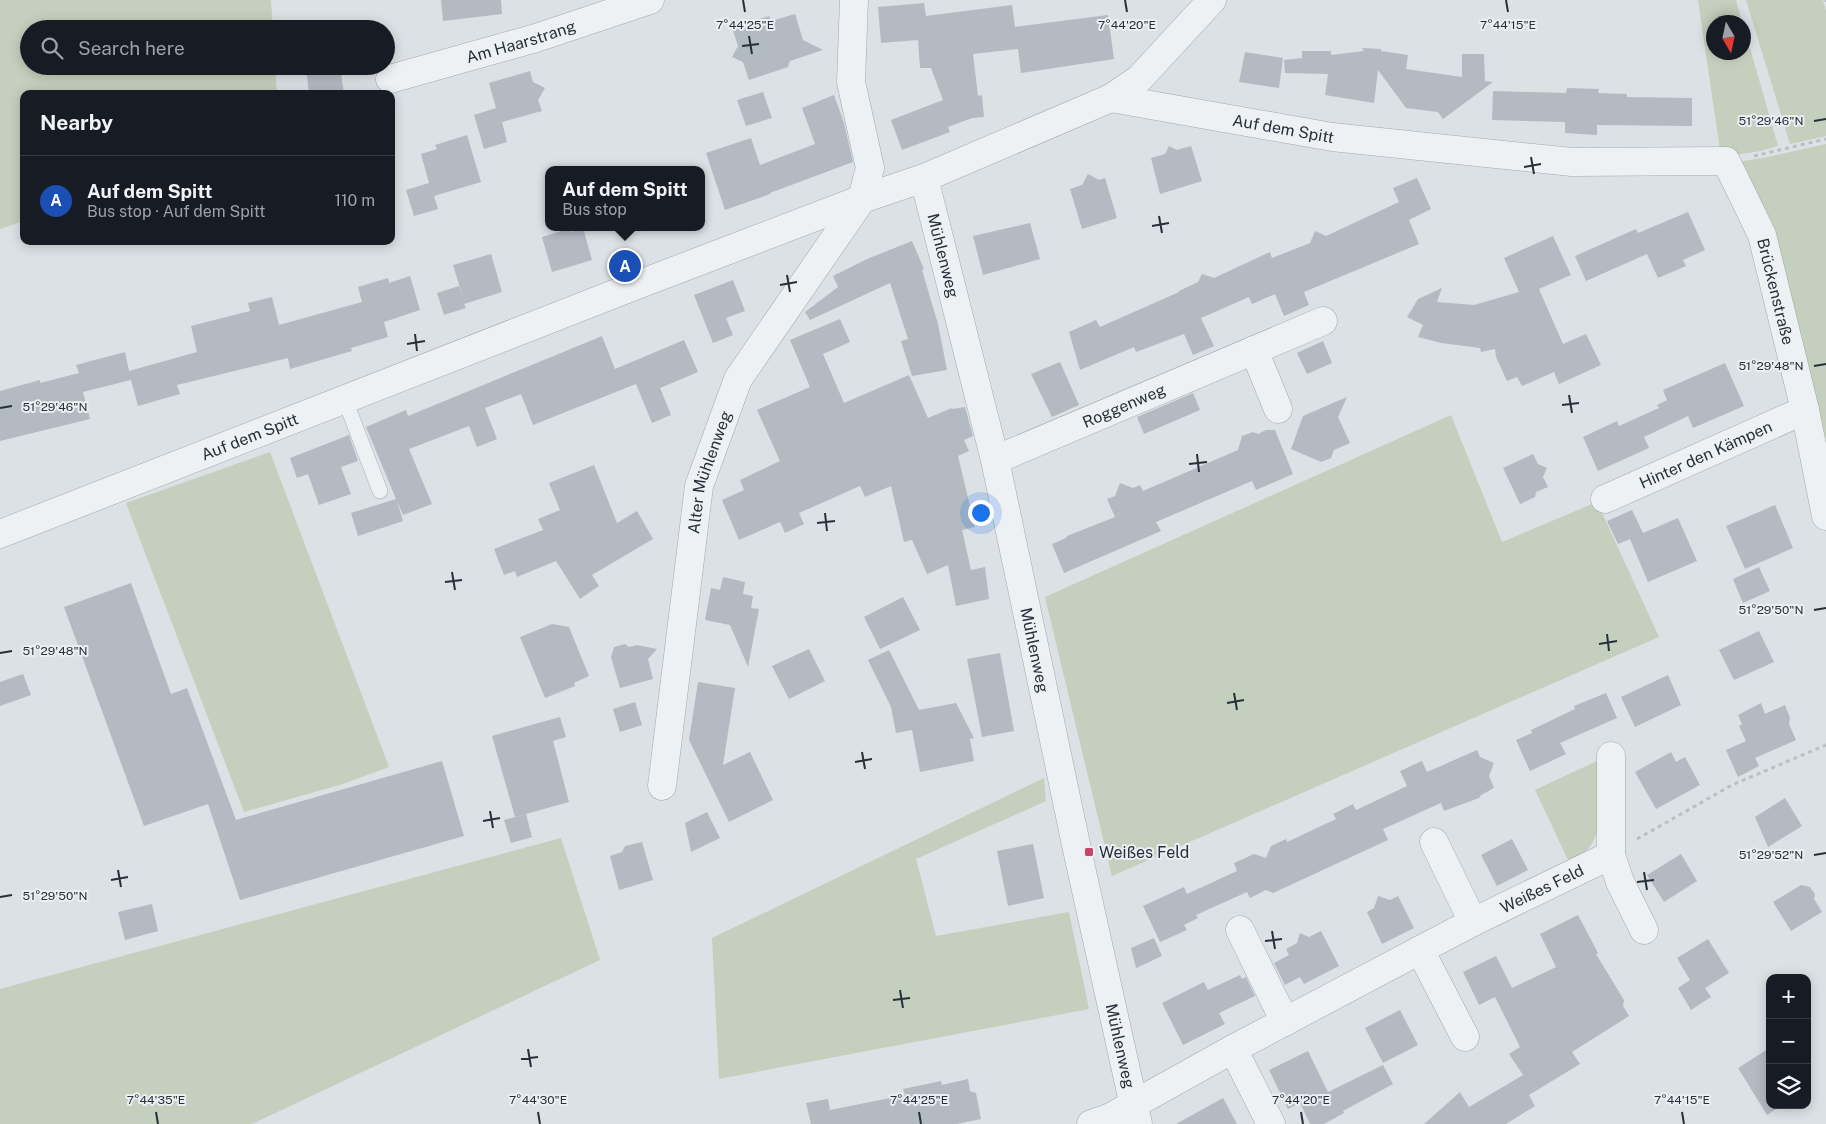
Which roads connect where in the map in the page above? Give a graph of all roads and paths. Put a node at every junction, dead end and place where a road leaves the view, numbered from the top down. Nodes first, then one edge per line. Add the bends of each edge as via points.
1 (650, 0) edge
2 (854, 0) edge
3 (1212, 0) edge
4 (390, 79) dead end
5 (1111, 98) junction
6 (1826, 138) edge
7 (1761, 155) dead end
8 (1726, 161) joint
9 (924, 178) junction
10 (862, 199) junction
11 (1322, 321) dead end
12 (1254, 350) junction
13 (345, 400) junction
14 (1278, 409) dead end
15 (1805, 410) junction
16 (995, 460) junction
17 (380, 491) dead end
18 (1605, 499) dead end
19 (1826, 516) edge
20 (0, 534) edge
21 (1826, 745) edge
22 (1611, 756) dead end
23 (662, 786) dead end
24 (1434, 842) dead end
25 (1611, 855) junction
26 (1473, 922) junction
27 (1240, 930) dead end
28 (1644, 930) dead end
29 (1420, 950) junction
30 (1285, 1022) junction
31 (1465, 1037) dead end
32 (1233, 1049) junction
33 (1136, 1113) edge
34 (1091, 1124) edge
35 (1271, 1124) edge

1 - 4 street, Am Haarstrang via 536,38
2 - 10 street via 851,82 870,168
3 - 5 street via 1139,79
5 - 8 street, Auf dem Spitt via 1332,137 1572,162
5 - 9 street, Auf dem Spitt
6 - 7 path
8 - 15 street, Brückenstraße via 1762,235
9 - 10 street, Auf dem Spitt
9 - 16 street, Mühlenweg
10 - 13 street, Auf dem Spitt
10 - 23 street, Alter Mühlenweg via 738,379 699,486
11 - 12 street, Roggenweg
12 - 14 street
12 - 16 street, Roggenweg
13 - 17 lane
13 - 20 street, Auf dem Spitt
15 - 18 street, Hinter den Kämpen
15 - 19 street, Brückenstraße
16 - 33 street, Mühlenweg
21 - 25 path via 1732,785
22 - 25 street
24 - 26 street
25 - 26 street, Weißes Feld
25 - 28 street via 1620,882
26 - 29 street, Weißes Feld
27 - 30 street
29 - 30 street, Weißes Feld
29 - 31 street
30 - 32 street, Weißes Feld
32 - 33 street, Weißes Feld
32 - 35 street
33 - 34 street, Weißes Feld

